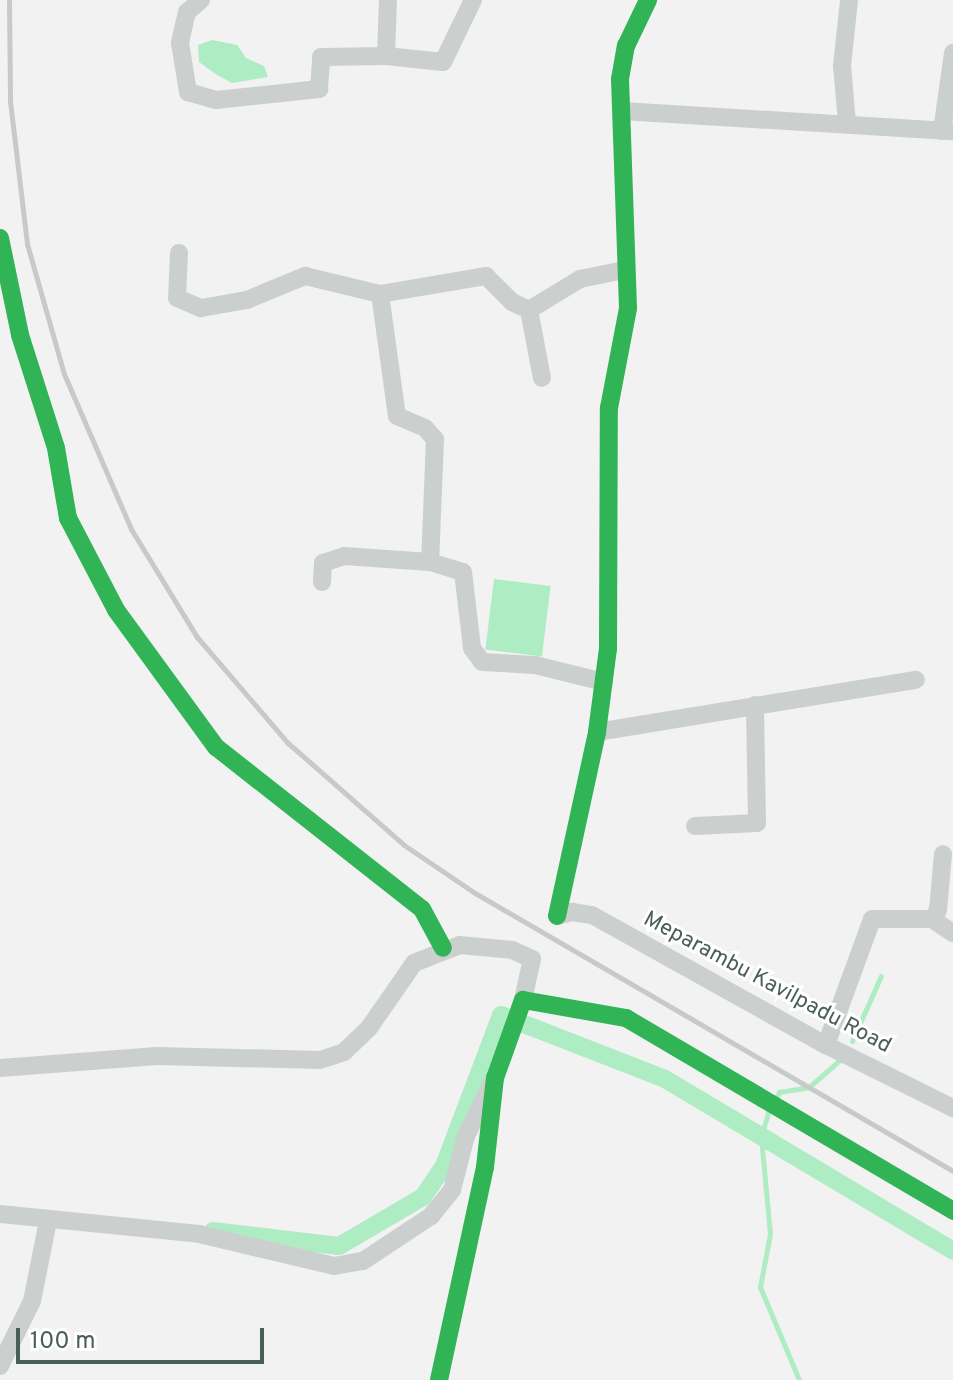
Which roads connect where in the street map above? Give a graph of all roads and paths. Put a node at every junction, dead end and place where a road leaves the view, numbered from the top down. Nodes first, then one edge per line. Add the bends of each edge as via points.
1 (201, 0) edge
2 (388, 0) edge
3 (473, 0) edge
4 (849, 0) edge
5 (643, 1) edge
6 (953, 53) edge
7 (386, 56) junction
8 (622, 111) junction
9 (847, 123) junction
10 (948, 131) edge
11 (0, 238) edge
12 (179, 253) dead end
13 (624, 270) junction
14 (380, 294) junction
15 (529, 310) junction
16 (542, 378) dead end
17 (430, 562) junction
18 (322, 582) dead end
19 (916, 680) dead end
20 (604, 682) junction
21 (755, 705) junction
22 (597, 732) junction
23 (695, 826) dead end
24 (943, 854) dead end
25 (932, 919) junction
26 (953, 933) edge
27 (443, 948) junction
28 (523, 1000) junction
29 (826, 1045) junction
30 (0, 1068) edge
31 (495, 1078) junction
32 (953, 1108) edge
33 (953, 1211) edge
34 (0, 1214) edge
35 (48, 1221) junction
36 (0, 1366) edge
37 (439, 1380) edge

1 - 7 street via 187,12 180,43 188,92 216,100 319,89 321,57
2 - 7 street
3 - 7 street via 443,62
4 - 9 street via 842,66
5 - 8 street via 626,46
6 - 10 street
8 - 9 street
8 - 13 street
9 - 10 street
11 - 27 street via 20,335 56,448 68,518 116,610 216,747 422,909
12 - 14 street via 177,298 190,306 228,305 305,276
13 - 15 street via 580,279
13 - 20 street via 628,308 609,408
14 - 15 street via 486,276 512,302
14 - 17 street via 397,416 425,428 435,439
15 - 16 street
17 - 18 street via 330,557 323,563
17 - 20 street via 463,572 472,648 482,662 535,665
19 - 21 street
20 - 22 street
21 - 22 street
21 - 23 street via 757,823
22 - 29 street, Meparambu Kavilpadu Road via 557,916 592,915
24 - 25 street via 938,910
25 - 26 street
25 - 29 street via 872,919
27 - 28 street via 512,950 532,959
27 - 30 street via 414,963 369,1028 344,1052 320,1060 157,1056
28 - 31 street
28 - 33 street via 626,1018
29 - 32 street, Meparambu Kavilpadu Road
31 - 35 street via 466,1136 452,1190 431,1216 363,1261 334,1266 199,1234
31 - 37 street via 485,1167
34 - 35 street
35 - 36 street via 32,1301

